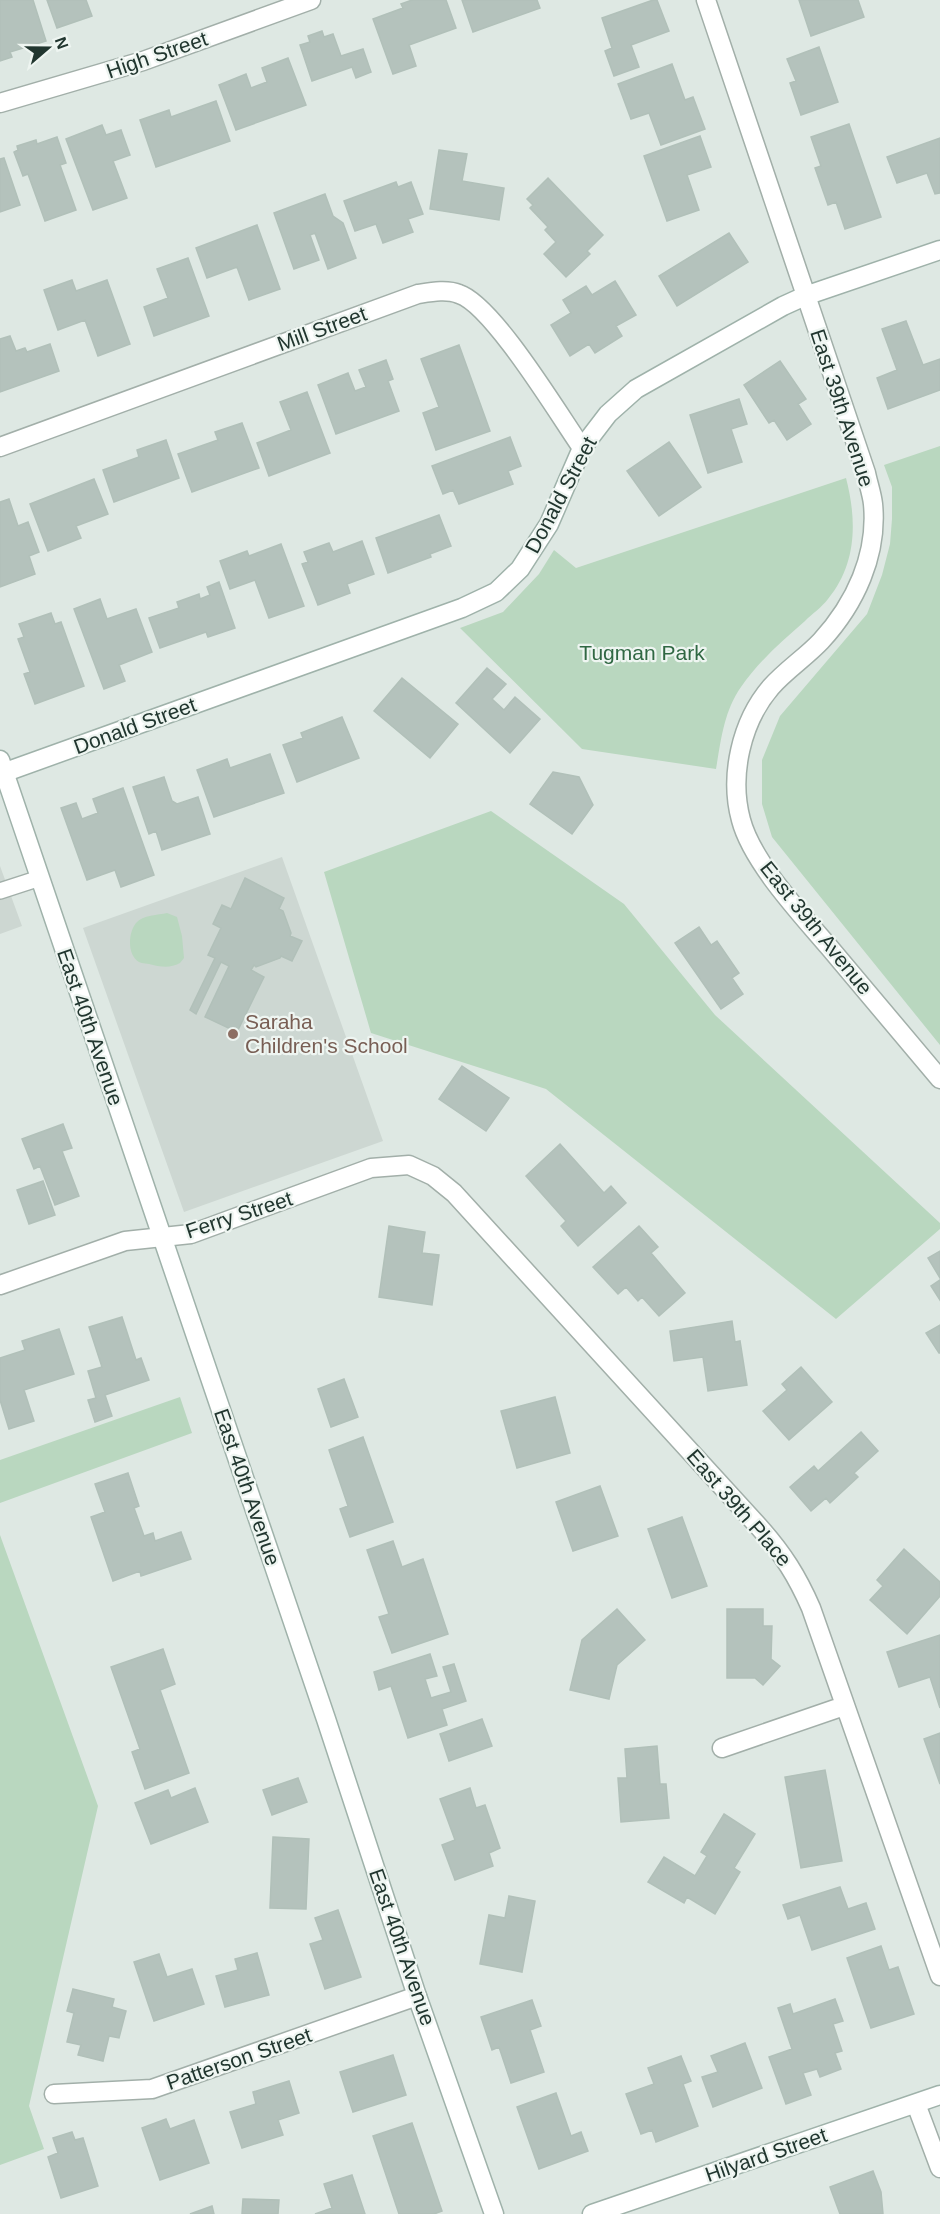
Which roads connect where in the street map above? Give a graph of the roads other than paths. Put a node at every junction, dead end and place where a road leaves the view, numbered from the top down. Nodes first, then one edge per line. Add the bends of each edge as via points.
1 (311, 0) edge
2 (706, 0) edge
3 (0, 103) edge
4 (940, 250) edge
5 (805, 296) junction
6 (0, 447) edge
7 (582, 448) junction
8 (2, 769) edge
9 (40, 878) junction
10 (0, 891) edge
11 (940, 1079) edge
12 (409, 1165) joint
13 (162, 1237) junction
14 (0, 1285) edge
15 (844, 1706) junction
16 (722, 1748) dead end
17 (940, 1976) edge
18 (417, 1995) junction
19 (54, 2094) dead end
20 (940, 2095) edge
21 (916, 2104) junction
22 (940, 2168) edge
23 (494, 2214) edge
24 (592, 2214) edge

1 - 3 street, High Street via 163,54
2 - 5 street, East 39th Avenue
4 - 5 street, Donald Street
5 - 7 street, Donald Street via 636,389 608,414
5 - 11 street, East 39th Avenue via 866,473 873,504 873,536 865,573 848,608 821,640 771,687 754,713 740,749 736,782 741,821 757,855 795,908
6 - 7 street, Mill Street via 418,294 439,291 460,294 481,308
7 - 8 street, Donald Street via 549,524 520,569 496,592 462,608
8 - 9 street, East 40th Avenue
9 - 10 lane
9 - 13 street, East 40th Avenue
12 - 13 street, Ferry Street via 371,1168 191,1234
12 - 15 street, East 39th Place via 433,1176 454,1193 778,1548 796,1574 811,1608
13 - 14 street, Ferry Street via 125,1241
13 - 18 street, East 40th Avenue
15 - 16 street
15 - 17 street, East 39th Place
18 - 19 street, Patterson Street via 152,2089
18 - 23 street, East 40th Avenue
20 - 21 street, Hilyard Street
21 - 22 street
21 - 24 street, Hilyard Street

